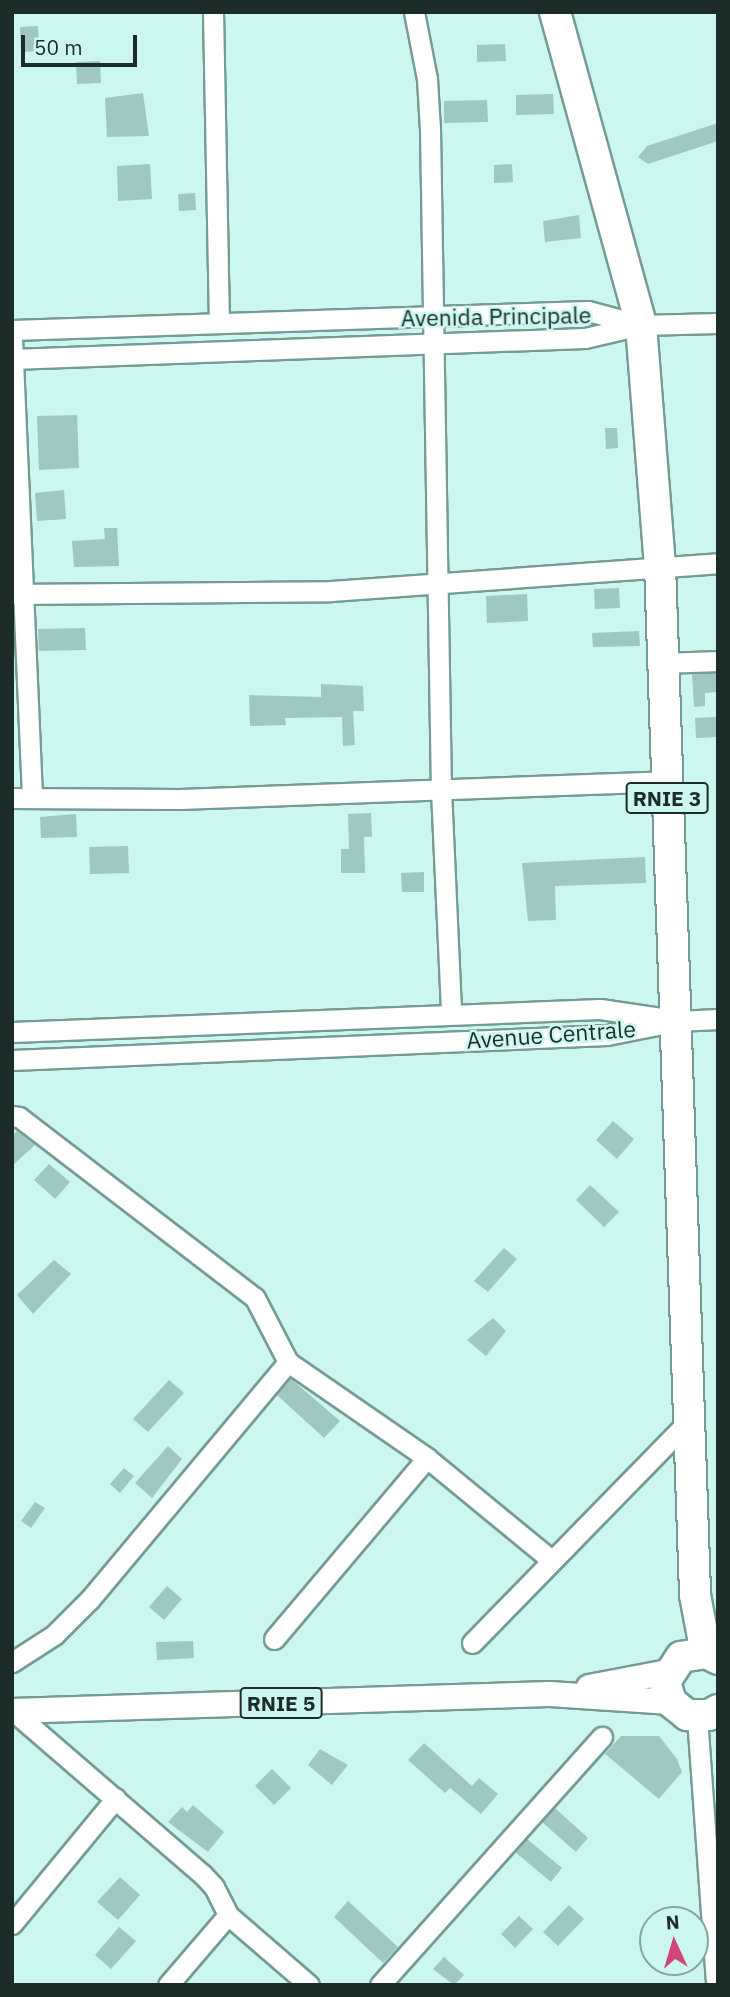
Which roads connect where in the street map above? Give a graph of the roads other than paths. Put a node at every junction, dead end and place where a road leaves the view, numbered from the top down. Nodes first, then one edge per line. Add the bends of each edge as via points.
1 (213, 12) edge
2 (414, 12) edge
3 (555, 12) edge
4 (435, 316) junction
5 (219, 323) junction
6 (718, 323) edge
7 (641, 325) junction
8 (12, 330) edge
9 (12, 338) edge
10 (436, 343) junction
11 (13, 359) edge
12 (718, 563) edge
13 (660, 565) junction
14 (440, 581) junction
15 (20, 594) edge
16 (718, 661) edge
17 (663, 663) junction
18 (666, 781) junction
19 (441, 790) junction
20 (12, 798) edge
21 (32, 798) junction
22 (451, 1014) junction
23 (718, 1019) edge
24 (677, 1021) junction
25 (12, 1032) edge
26 (12, 1060) edge
27 (12, 1116) edge
28 (288, 1362) junction
29 (687, 1423) junction
30 (427, 1458) junction
31 (550, 1559) junction
32 (274, 1639) dead end
33 (472, 1643) dead end
34 (693, 1660) edge
35 (12, 1662) edge
36 (550, 1694) junction
37 (671, 1702) junction
38 (13, 1711) edge
39 (708, 1713) edge
40 (602, 1737) dead end
41 (116, 1798) junction
42 (228, 1915) junction
43 (12, 1924) edge
44 (168, 1985) edge
45 (309, 1985) edge
46 (380, 1985) edge
47 (716, 1985) edge

1 - 5 street
2 - 4 street via 427,79
3 - 7 highway, RNIE 3
4 - 5 street, Avenida Principale
4 - 7 street, Avenida Principale via 588,311
4 - 10 street
5 - 8 street, Avenida Principale
6 - 7 street
7 - 10 street, Avenida Principale via 585,338
7 - 13 highway, RNIE 3
9 - 11 street
10 - 11 street, Avenida Principale
10 - 14 street
11 - 15 street
12 - 13 street
13 - 14 street
13 - 17 highway, RNIE 3
14 - 15 street via 331,591
14 - 19 street
15 - 21 street
16 - 17 street
17 - 18 highway, RNIE 3
18 - 19 street
18 - 24 highway, RNIE 3
19 - 21 street via 180,799
19 - 22 street
20 - 21 street
22 - 24 street, Avenue Centrale via 600,1009
22 - 25 street, Avenue Centrale
23 - 24 street
24 - 26 street, Avenue Centrale via 607,1035
24 - 29 highway, RNIE 3
27 - 28 street via 255,1298
28 - 30 street
28 - 35 street via 90,1599 54,1635
29 - 31 street
29 - 34 highway, RNIE 3 via 695,1595
30 - 31 street
30 - 32 street
31 - 33 street
34 - 36 main road, RNIE 5
34 - 37 highway, RNIE 3 via 665,1682
36 - 37 main road, RNIE 5
36 - 38 main road, RNIE 5
37 - 39 highway
38 - 41 street
39 - 47 street
40 - 46 street
41 - 42 street via 209,1881
41 - 43 street
42 - 44 street
42 - 45 street

